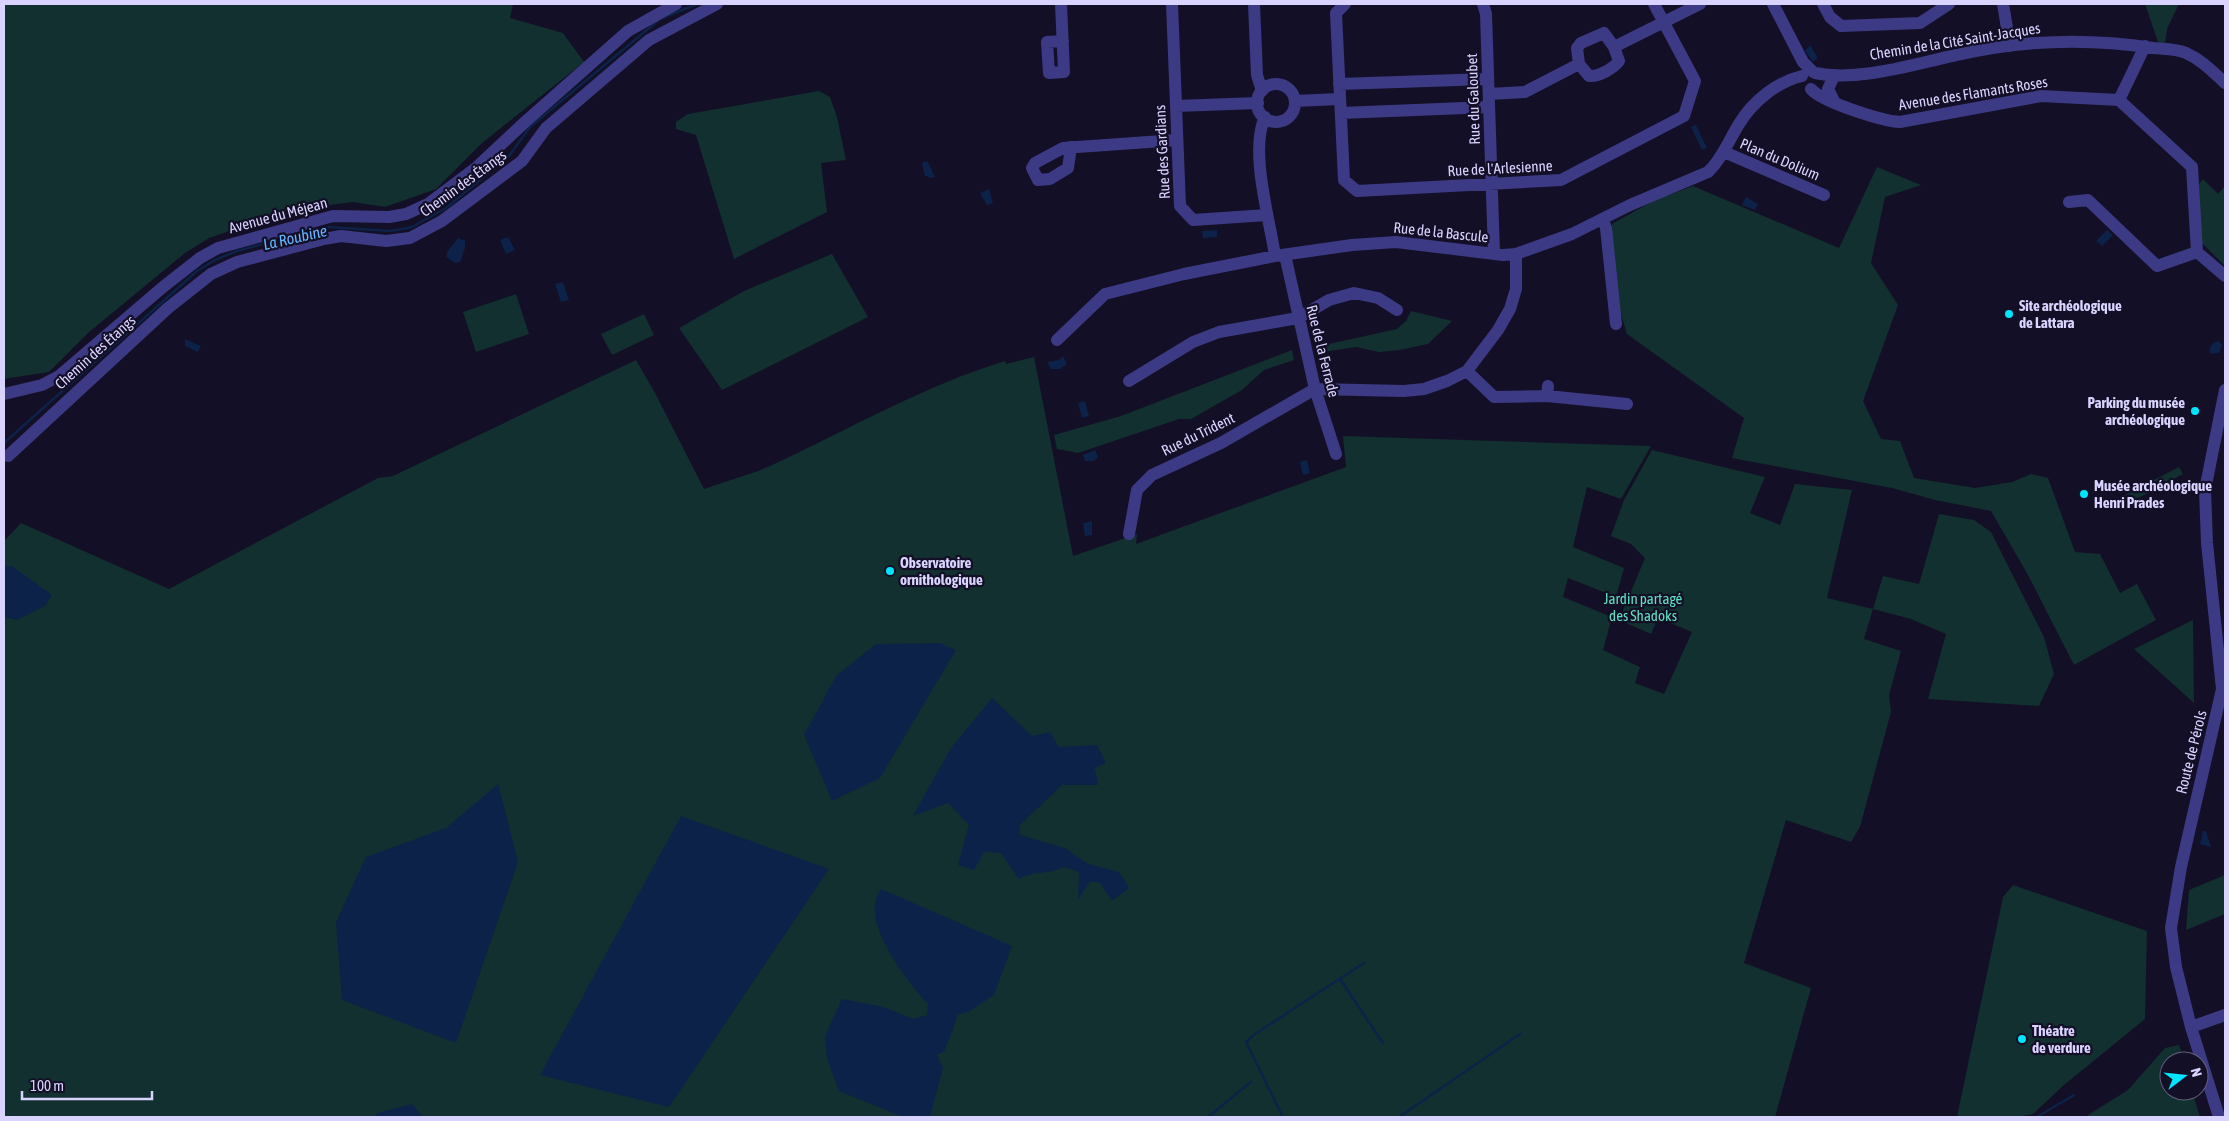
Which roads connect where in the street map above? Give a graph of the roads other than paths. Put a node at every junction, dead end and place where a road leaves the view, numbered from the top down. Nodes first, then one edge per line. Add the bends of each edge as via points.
1 (676, 4) edge
2 (717, 4) edge
3 (1061, 4) edge
4 (1172, 4) edge
5 (1254, 4) edge
6 (1345, 4) edge
7 (1483, 4) edge
8 (1654, 4) edge
9 (1700, 4) edge
10 (1773, 4) edge
11 (1823, 4) edge
12 (1949, 4) edge
13 (2003, 4) edge
14 (1663, 23) junction
15 (1063, 41) dead end
16 (2010, 46) junction
17 (2145, 46) junction
18 (1614, 47) junction
19 (1579, 64) junction
20 (1814, 77) junction
21 (1487, 79) junction
22 (2225, 83) edge
23 (1339, 84) junction
24 (1260, 97) junction
25 (1340, 99) junction
26 (2119, 100) junction
27 (1295, 101) junction
28 (1489, 101) junction
29 (1835, 103) junction
30 (1176, 106) junction
31 (1341, 113) junction
32 (1265, 118) junction
33 (1177, 140) junction
34 (1071, 147) dead end
35 (1724, 152) junction
36 (1492, 186) junction
37 (1824, 195) dead end
38 (2069, 202) dead end
39 (1266, 215) junction
40 (1602, 220) junction
41 (2197, 252) junction
42 (1494, 253) junction
43 (1516, 254) junction
44 (1280, 256) junction
45 (2225, 276) edge
46 (1397, 310) dead end
47 (1298, 318) junction
48 (1616, 324) dead end
49 (1057, 340) dead end
50 (1467, 371) junction
51 (1129, 381) dead end
52 (1315, 389) junction
53 (2225, 390) edge
54 (4, 394) edge
55 (1627, 404) dead end
56 (2219, 445) edge
57 (1336, 454) dead end
58 (8, 456) dead end
59 (1129, 534) dead end
60 (2222, 706) edge
61 (2225, 1015) edge
62 (2191, 1027) junction
63 (2220, 1117) edge

1 - 54 street, Avenue du Méjean via 628,30 478,167 428,204 406,214 389,217 333,216 218,248 200,258 59,376 42,385
2 - 58 street, Chemin des Étangs via 649,40 546,128 522,160 442,221 410,238 386,241 341,236 324,238 238,262 211,274 168,308
3 - 15 street
4 - 30 street, Rue des Gardians
5 - 24 street
6 - 23 street, Rue de l'Arlesienne via 1336,13
7 - 21 street, Rue du Galoubet
8 - 14 street, Rue de l'Arlesienne
9 - 14 street
10 - 20 street
11 - 12 street via 1830,17 1841,26 1920,23
13 - 16 street
14 - 18 street
14 - 36 street, Rue de l'Arlesienne via 1695,81 1684,116 1561,180
16 - 17 street, Chemin de la Cité Saint-Jacques via 2058,42
16 - 20 street, Chemin de la Cité Saint-Jacques via 1891,70
17 - 22 street, Chemin de la Cité Saint-Jacques via 2184,52 2201,60
17 - 26 street
18 - 19 street via 1619,61 1609,69 1591,76
18 - 19 street via 1604,33 1581,43 1577,48
19 - 28 street via 1525,92
20 - 29 street via 1828,89
20 - 29 street, Avenue des Flamants Roses via 1817,96
20 - 35 street, Rue de la Bascule via 1783,82 1751,108
21 - 23 street
21 - 28 street, Rue du Galoubet
23 - 25 street, Rue de l'Arlesienne
24 - 27 street via 1272,84 1285,86
24 - 30 street
24 - 32 street
25 - 27 street
25 - 31 street, Rue de l'Arlesienne
26 - 29 street, Avenue des Flamants Roses via 2040,96 1900,122 1883,120
26 - 41 street via 2192,167
27 - 32 street via 1292,113 1282,120
28 - 31 street
28 - 36 street, Rue du Galoubet
30 - 33 street, Rue des Gardians
31 - 36 street, Rue de l'Arlesienne via 1344,180 1356,191
32 - 39 street, Rue de la Ferrade via 1260,129
33 - 34 street
33 - 39 street, Rue des Gardians via 1180,206 1193,220
35 - 37 street, Plan du Dolium
35 - 40 street, Rue de la Bascule via 1708,172
36 - 42 street, Rue du Galoubet
38 - 41 street via 2088,200 2157,266
39 - 44 street, Rue de la Ferrade
40 - 43 street, Rue de la Bascule
40 - 48 street via 1606,228
41 - 45 street
42 - 43 street, Rue de la Bascule
42 - 44 street, Rue de la Bascule via 1396,242
43 - 50 street via 1516,289 1510,309
44 - 47 street, Rue de la Ferrade
44 - 49 street, Rue de la Bascule via 1105,294
46 - 47 street via 1378,298 1354,293 1329,300
47 - 51 street via 1220,332 1193,342
47 - 52 street, Rue de la Ferrade
50 - 52 street via 1424,389
50 - 55 street via 1494,397 1548,391
52 - 57 street, Rue de la Ferrade
52 - 59 street, Rue du Trident via 1221,444 1152,475 1137,490
53 - 56 street, Route de Pérols
56 - 60 street, Route de Pérols via 2204,490
60 - 62 street, Route de Pérols via 2180,867 2171,928 2176,967
61 - 62 street
62 - 63 street, Route de Pérols

